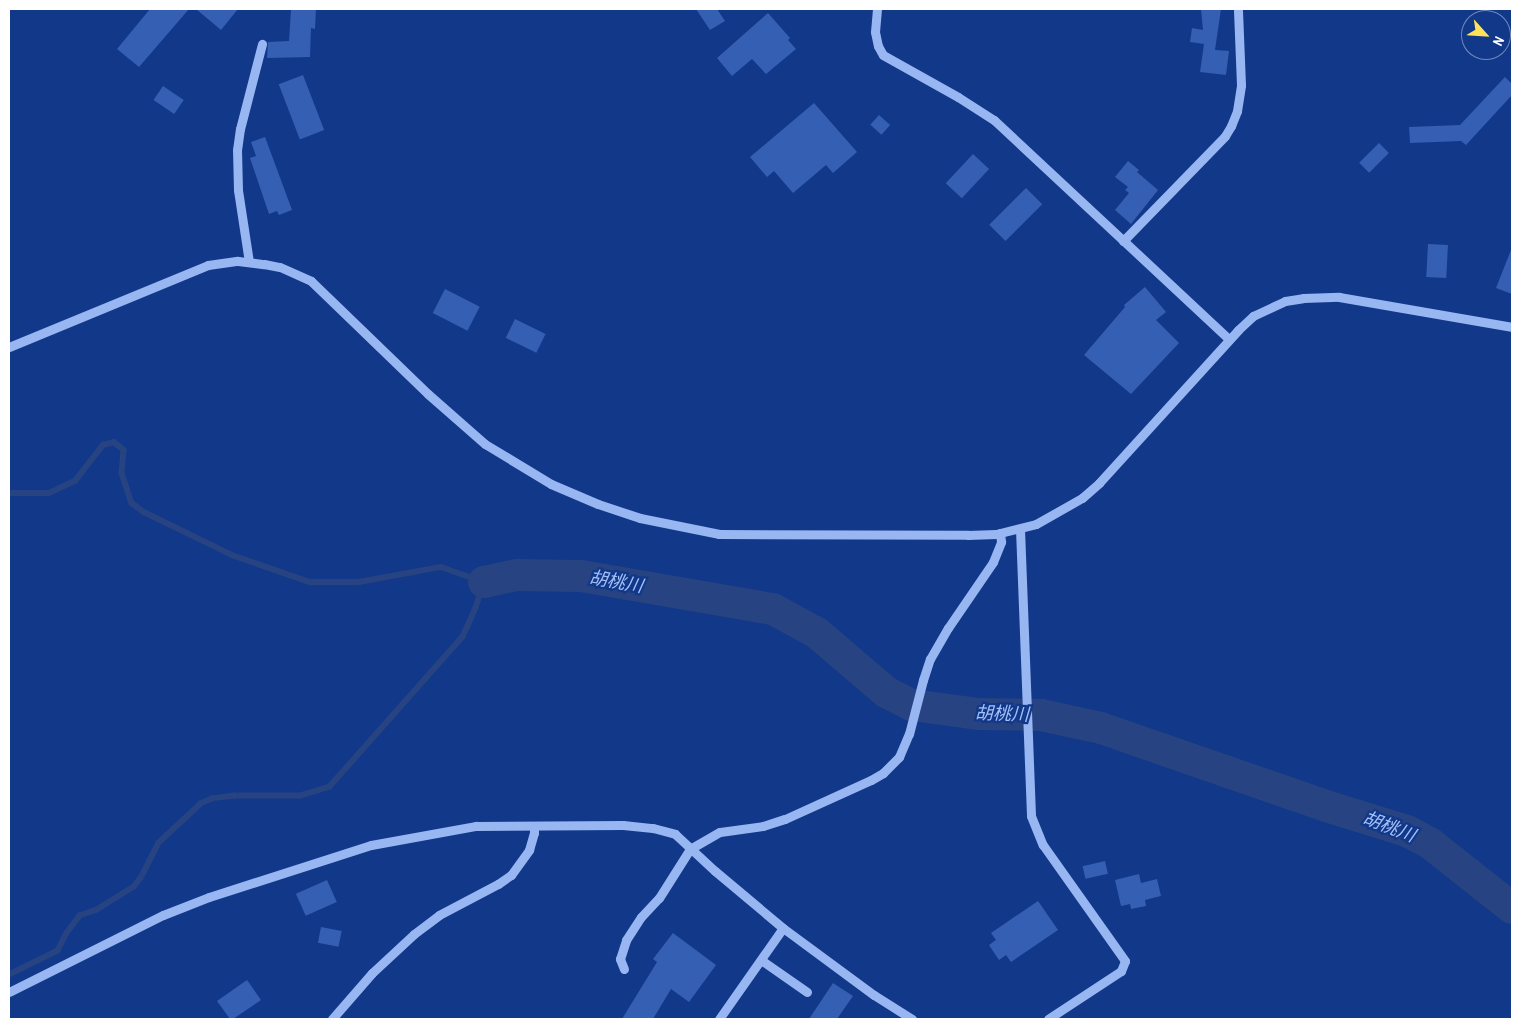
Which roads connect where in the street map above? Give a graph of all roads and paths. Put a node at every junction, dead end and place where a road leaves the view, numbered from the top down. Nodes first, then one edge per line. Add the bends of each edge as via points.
1 (877, 9) edge
2 (1238, 9) edge
3 (262, 44) dead end
4 (1124, 241) junction
5 (249, 262) junction
6 (1512, 328) edge
7 (1229, 339) junction
8 (9, 347) edge
9 (1020, 528) junction
10 (1000, 533) junction
11 (534, 826) junction
12 (690, 849) junction
13 (783, 928) junction
14 (760, 960) junction
15 (624, 969) dead end
16 (9, 992) edge
17 (808, 992) dead end
18 (332, 1019) edge
19 (718, 1019) edge
20 (912, 1019) edge
21 (1048, 1019) edge

1 - 4 street via 876,32 883,55 994,120
2 - 4 street via 1240,98 1231,126
3 - 5 street via 237,150 238,190
4 - 7 street
5 - 8 street via 228,261 208,265
5 - 10 street via 280,267 311,281 428,394 486,444 551,484 598,504 648,520 745,536
6 - 7 street via 1339,297 1321,297 1285,301 1267,309 1254,316
7 - 9 street via 1099,483 1055,515
9 - 10 street
9 - 21 street via 1031,816 1043,844 1125,961 1121,972
10 - 12 street via 1001,542 994,562 930,659 909,734 899,757 890,767 871,780 785,819 763,826 720,832
11 - 12 street via 653,828 675,834
11 - 16 street via 458,828 371,845 163,915
11 - 18 street via 529,850 510,875 414,934 372,973
12 - 13 street
12 - 15 street via 659,898 626,940 620,959
13 - 14 street
13 - 20 street
14 - 17 street
14 - 19 street

